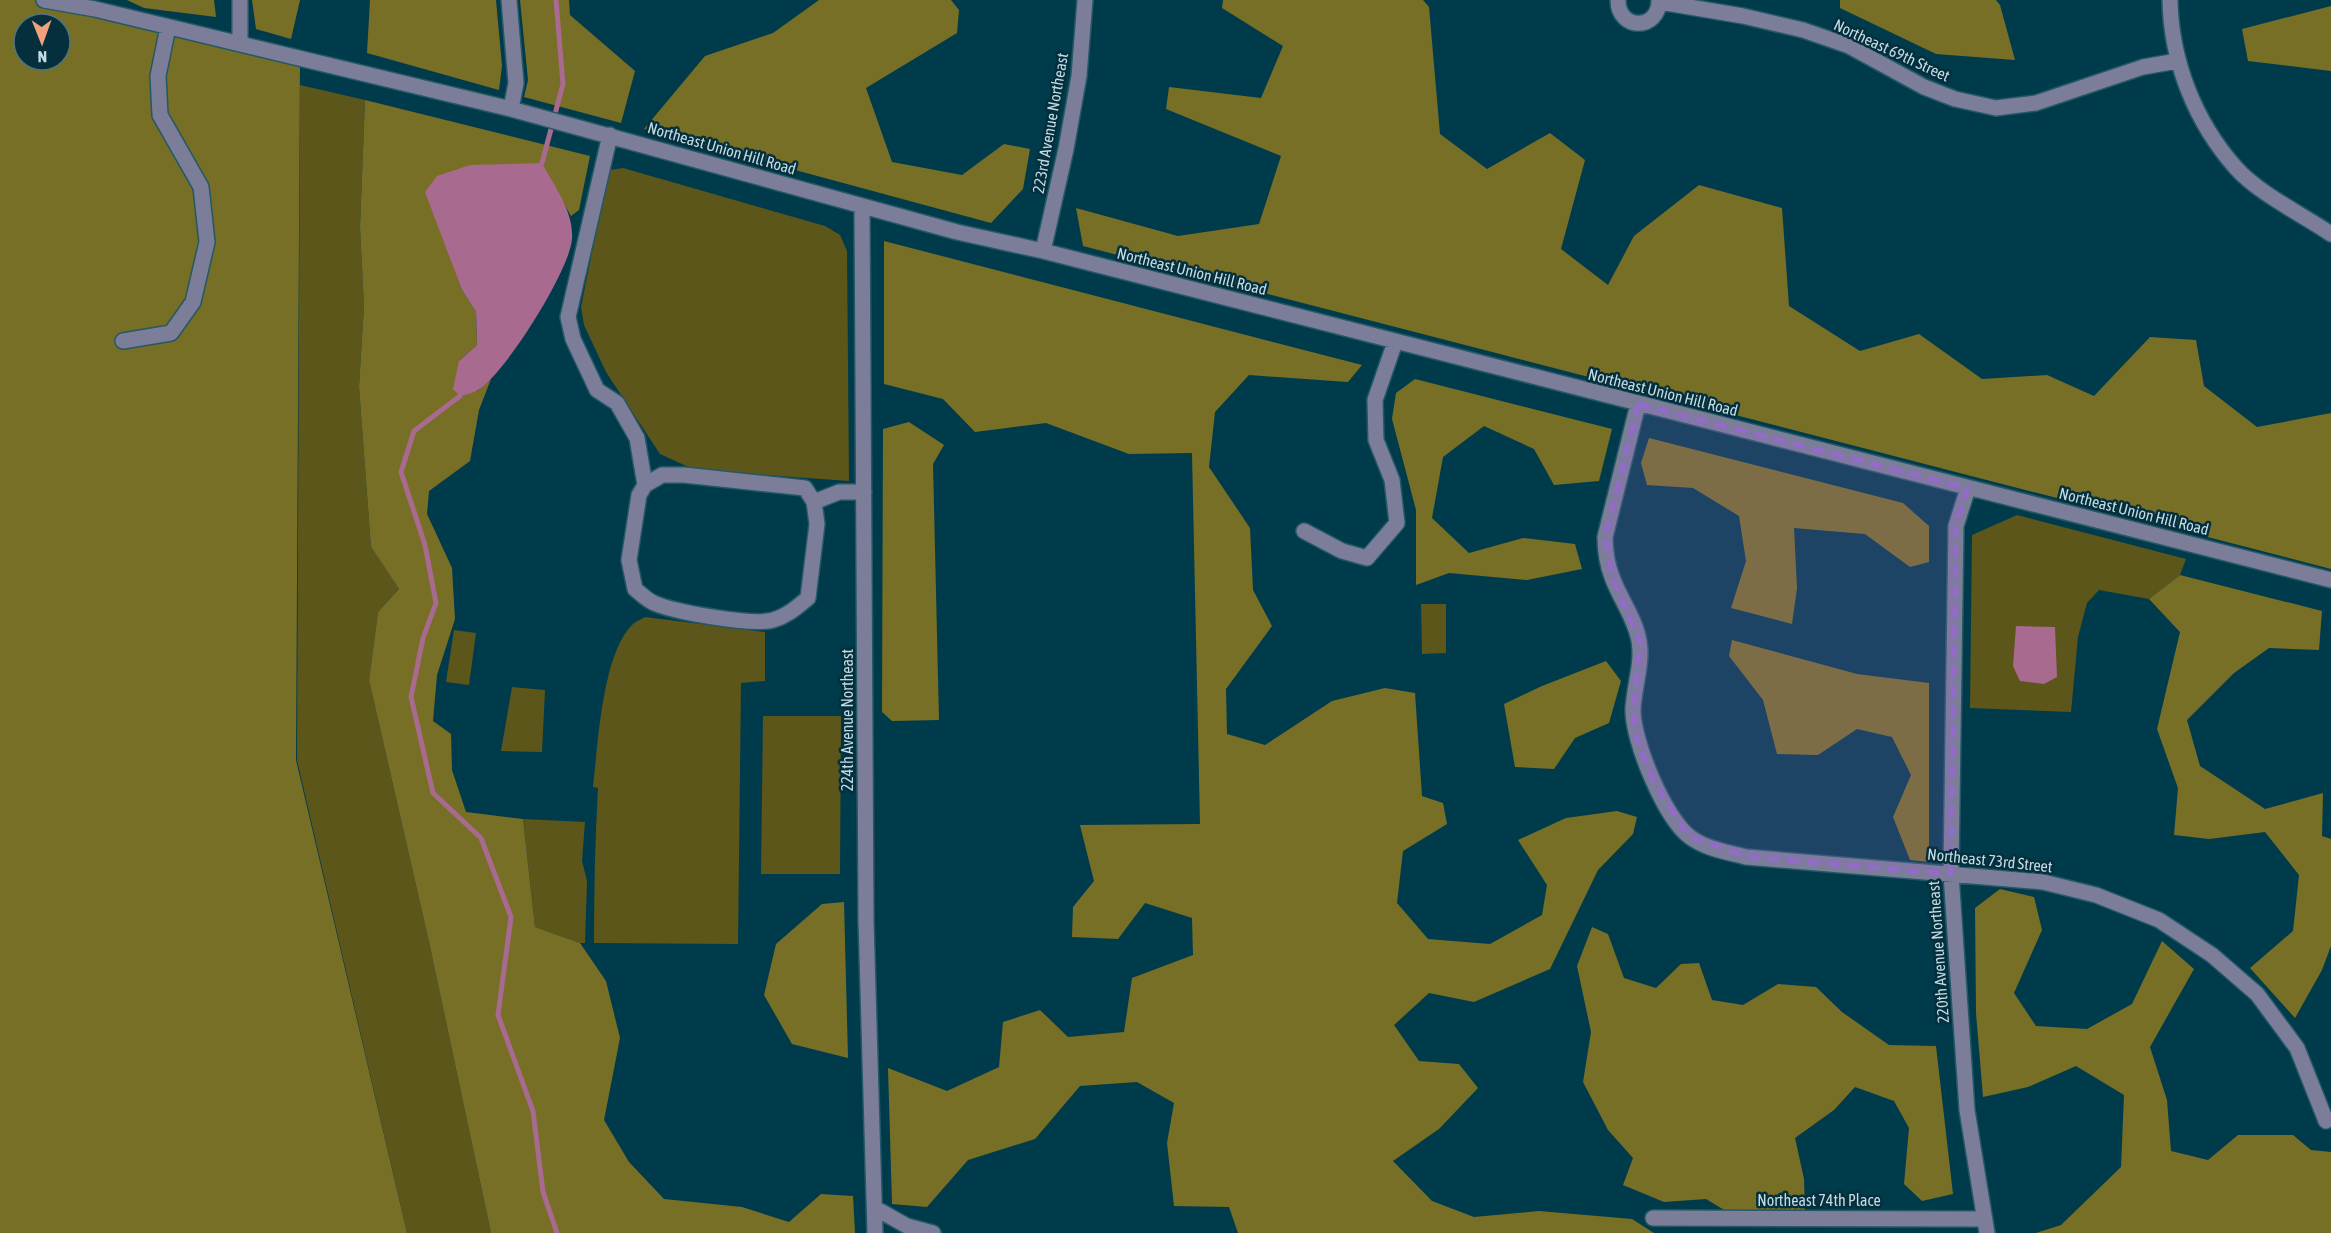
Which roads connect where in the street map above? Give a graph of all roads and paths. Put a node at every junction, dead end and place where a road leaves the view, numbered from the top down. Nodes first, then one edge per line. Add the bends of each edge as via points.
1 (44, 0) edge
2 (240, 0) edge
3 (509, 0) edge
4 (1085, 0) edge
5 (1618, 0) edge
6 (2170, 0) edge
7 (1660, 1) edge
8 (93, 5) edge
9 (168, 27) junction
10 (240, 44) junction
11 (2177, 61) junction
12 (511, 109) junction
13 (610, 135) junction
14 (862, 206) junction
15 (2331, 234) edge
16 (1043, 251) junction
17 (123, 341) dead end
18 (1395, 342) junction
19 (1638, 404) junction
20 (645, 485) junction
21 (1968, 488) junction
22 (864, 492) junction
23 (814, 502) junction
24 (1304, 531) dead end
25 (2331, 580) edge
26 (1951, 874) junction
27 (2326, 1121) dead end
28 (875, 1208) junction
29 (1653, 1218) dead end
30 (1986, 1226) edge
31 (875, 1233) edge
32 (933, 1233) edge

1 - 8 street, Northeast Union Hill Road
2 - 10 street
3 - 12 street via 516,82
4 - 16 street, 223rd Avenue Northeast via 1079,76
5 - 7 street, Northeast 69th Street via 1622,16 1635,23 1655,16
6 - 11 street
7 - 11 street, Northeast 69th Street via 1803,30 1849,46 1924,87 1996,108 2036,103 2142,68
8 - 9 street, Northeast Union Hill Road
9 - 10 street, Northeast Union Hill Road
9 - 17 street via 158,76 160,115 201,187 207,242 193,302 171,333
10 - 12 street, Northeast Union Hill Road
11 - 15 street via 2197,109 2237,169
12 - 13 street, Northeast Union Hill Road
13 - 14 street, Northeast Union Hill Road
13 - 20 street via 568,317 573,339 597,390 617,403 637,438
14 - 16 street, Northeast Union Hill Road
14 - 22 street, 224th Avenue Northeast
16 - 18 street, Northeast Union Hill Road
18 - 19 street, Northeast Union Hill Road
18 - 24 street via 1375,400 1376,440 1392,480 1397,523 1367,558 1342,551
19 - 21 street, Northeast Union Hill Road
19 - 26 street, Northeast 73rd Street via 1605,537 1606,555 1640,642 1633,710 1636,738 1669,810 1688,836 1708,847 1746,857
20 - 23 street via 662,475 684,475 806,488
20 - 23 street via 639,495 629,560 636,590 652,603 682,613 748,620 772,621 792,612 808,598 817,524
21 - 25 street, Northeast Union Hill Road
21 - 26 street, 220th Avenue Northeast via 1956,526
22 - 23 street via 839,492
22 - 28 street, 224th Avenue Northeast via 866,904
26 - 27 street, Northeast 73rd Street via 2043,882 2096,895 2159,920 2203,949 2257,994 2297,1048
26 - 30 street, 220th Avenue Northeast via 1967,1110
28 - 31 street, 224th Avenue Northeast
28 - 32 street via 908,1226
29 - 30 street, Northeast 74th Place

